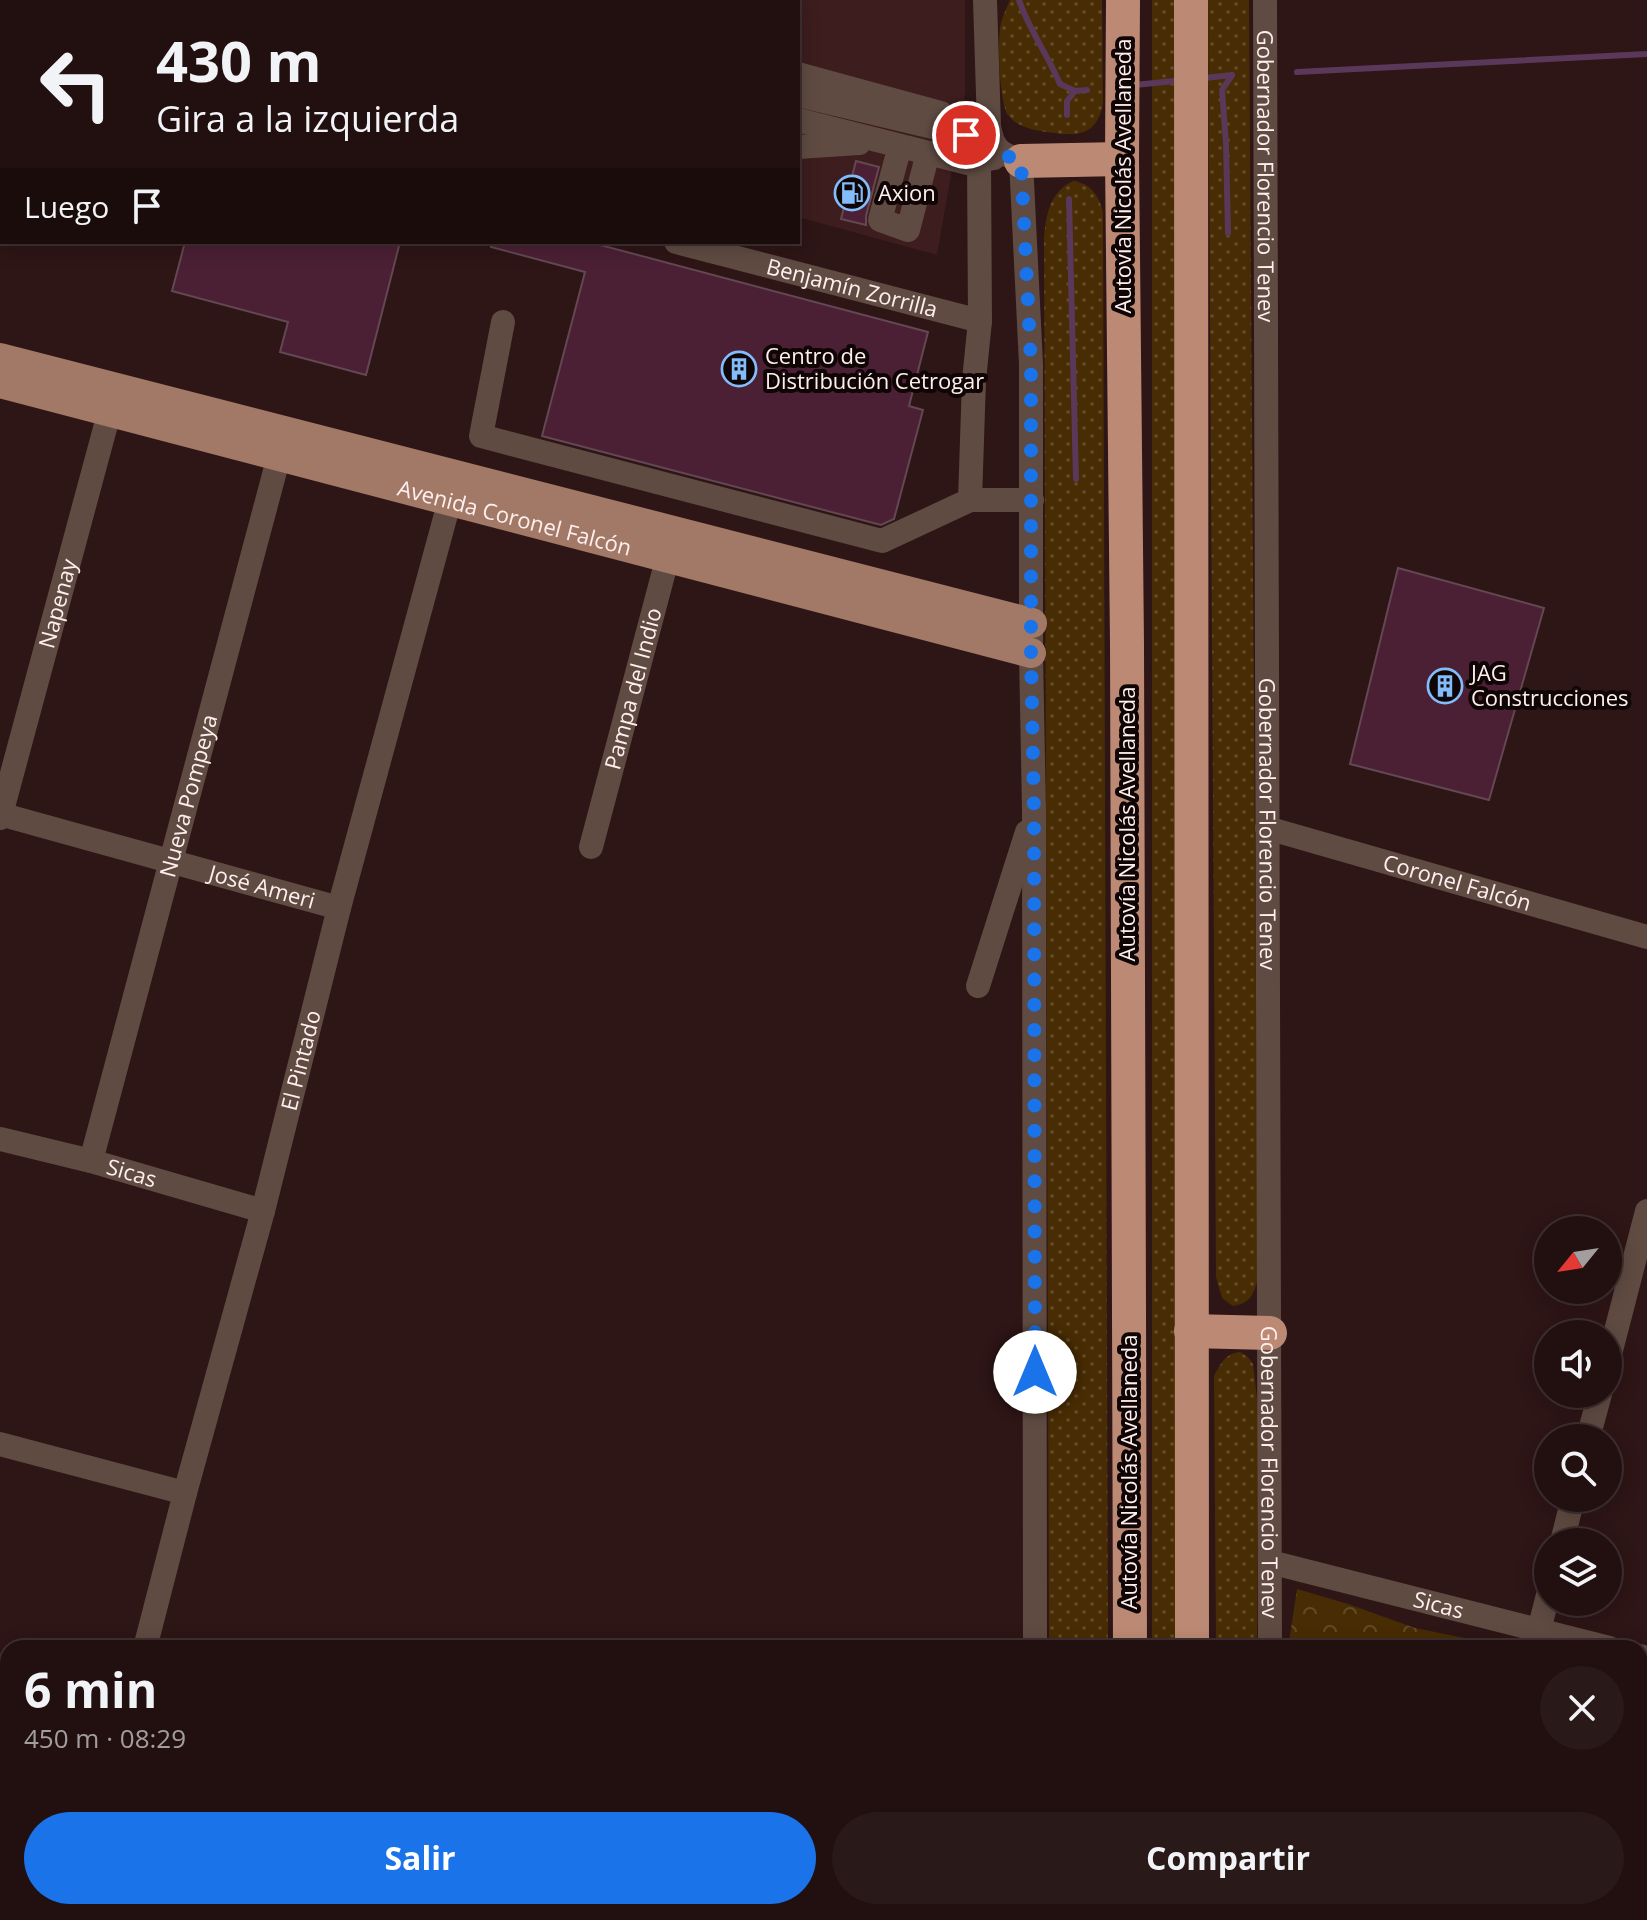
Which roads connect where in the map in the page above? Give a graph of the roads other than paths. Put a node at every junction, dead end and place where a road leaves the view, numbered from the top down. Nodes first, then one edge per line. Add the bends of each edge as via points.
1 (985, 0) edge
2 (1123, 0) edge
3 (1191, 0) edge
4 (1265, 0) edge
5 (800, 75) edge
6 (834, 94) junction
7 (800, 95) edge
8 (800, 121) edge
9 (825, 127) junction
10 (874, 139) junction
11 (900, 146) junction
12 (800, 147) edge
13 (997, 149) junction
14 (928, 153) junction
15 (1122, 159) junction
16 (684, 244) edge
17 (980, 321) junction
18 (503, 322) dead end
19 (0, 358) edge
20 (0, 383) edge
21 (113, 400) junction
22 (282, 443) junction
23 (453, 488) junction
24 (970, 500) junction
25 (1032, 500) junction
26 (671, 544) junction
27 (1031, 638) junction
28 (1034, 811) junction
29 (0, 816) edge
30 (1267, 828) junction
31 (591, 847) dead end
32 (170, 861) junction
33 (339, 908) junction
34 (1647, 937) edge
35 (978, 986) dead end
36 (0, 1139) edge
37 (91, 1161) junction
38 (263, 1211) junction
39 (1647, 1211) edge
40 (1636, 1301) edge
41 (1191, 1331) junction
42 (1622, 1332) edge
43 (1270, 1333) junction
44 (0, 1444) edge
45 (185, 1493) junction
46 (1270, 1562) junction
47 (1543, 1616) edge
48 (1539, 1630) junction
49 (147, 1640) edge
50 (1035, 1640) edge
51 (1130, 1640) edge
52 (1192, 1640) edge
53 (1270, 1640) edge
54 (1578, 1640) edge

1 - 13 street
2 - 15 highway, Autovía Nicolás Avellaneda
3 - 41 highway
4 - 30 street, Gobernador Florencio Tenev
5 - 6 street
6 - 7 street
6 - 9 street
6 - 13 street
8 - 9 street
9 - 10 street
10 - 11 street
10 - 12 street
11 - 14 street
11 - 14 street via 880,220 908,230
13 - 14 street via 968,163
13 - 15 highway
13 - 17 street
13 - 25 street via 1031,364
15 - 51 highway, Autovía Nicolás Avellaneda
16 - 17 street, Benjamín Zorrilla
17 - 24 street
18 - 24 street via 481,436 882,541
19 - 21 main road, Avenida Coronel Falcón
20 - 21 main road, Avenida Coronel Falcón
21 - 22 main road, Avenida Coronel Falcón
21 - 29 street, Napenay
22 - 23 main road, Avenida Coronel Falcón
22 - 32 street, Nueva Pompeya
23 - 26 main road, Avenida Coronel Falcón
23 - 33 street, El Pintado
24 - 25 street
25 - 27 street
26 - 27 main road, Avenida Coronel Falcón
26 - 31 street, Pampa del Indio
27 - 28 street
28 - 35 street
28 - 50 street
29 - 32 street, José Ameri
30 - 34 street, Coronel Falcón
30 - 43 street, Gobernador Florencio Tenev
32 - 33 street, José Ameri
32 - 37 street, Nueva Pompeya
33 - 38 street, El Pintado
36 - 37 street, Sicas
37 - 38 street, Sicas
38 - 45 street, El Pintado
39 - 40 street
40 - 42 street
41 - 43 highway
41 - 52 highway
43 - 46 street, Gobernador Florencio Tenev
44 - 45 street
45 - 49 street, El Pintado
46 - 48 street, Sicas
46 - 53 street, Gobernador Florencio Tenev
47 - 48 street
48 - 54 street, Sicas

